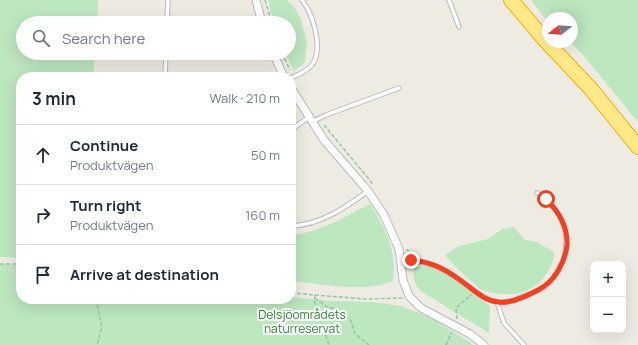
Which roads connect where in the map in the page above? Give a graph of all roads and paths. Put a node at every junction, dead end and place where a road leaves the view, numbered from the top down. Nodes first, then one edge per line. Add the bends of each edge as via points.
1 (168, 0) edge
2 (256, 0) edge
3 (265, 0) edge
4 (302, 0) edge
5 (449, 0) edge
6 (511, 0) edge
7 (167, 16) edge
8 (260, 16) edge
9 (270, 16) edge
10 (459, 27) dead end
11 (166, 60) edge
12 (276, 60) edge
13 (165, 72) edge
14 (282, 72) edge
15 (296, 76) edge
16 (398, 88) dead end
17 (296, 96) edge
18 (311, 120) junction
19 (296, 128) edge
20 (638, 147) edge
21 (368, 191) junction
22 (537, 193) dead end
23 (296, 226) edge
24 (401, 261) junction
25 (0, 264) edge
26 (16, 264) edge
27 (475, 291) junction
28 (296, 293) edge
29 (315, 295) junction
30 (409, 296) junction
31 (315, 298) junction
32 (497, 302) junction
33 (97, 304) edge
34 (454, 326) junction
35 (97, 345) edge
36 (329, 345) edge
37 (369, 345) edge
38 (446, 345) edge
39 (484, 345) edge
40 (524, 345) edge

1 - 7 lane
2 - 8 street
3 - 9 path
4 - 15 lane via 307,6 314,27 317,51 313,63 306,71
5 - 10 lane
6 - 20 highway via 591,89
11 - 13 lane
12 - 14 street
16 - 18 lane
17 - 18 street
18 - 19 lane
18 - 21 street via 324,140
21 - 23 lane via 316,222
21 - 24 street via 384,215
22 - 32 lane via 555,207 560,216 565,228 566,251 556,274 545,286 519,298
24 - 27 lane via 420,261 439,266
24 - 30 street via 403,280
25 - 26 path
27 - 32 lane
27 - 34 path via 456,308 457,322
28 - 29 path
29 - 30 path via 380,299
29 - 31 path
30 - 34 street via 420,308
31 - 36 path
31 - 37 path via 327,307 341,310 351,321 355,334
32 - 40 lane via 504,323
33 - 35 path via 102,327
34 - 38 path
34 - 39 street

